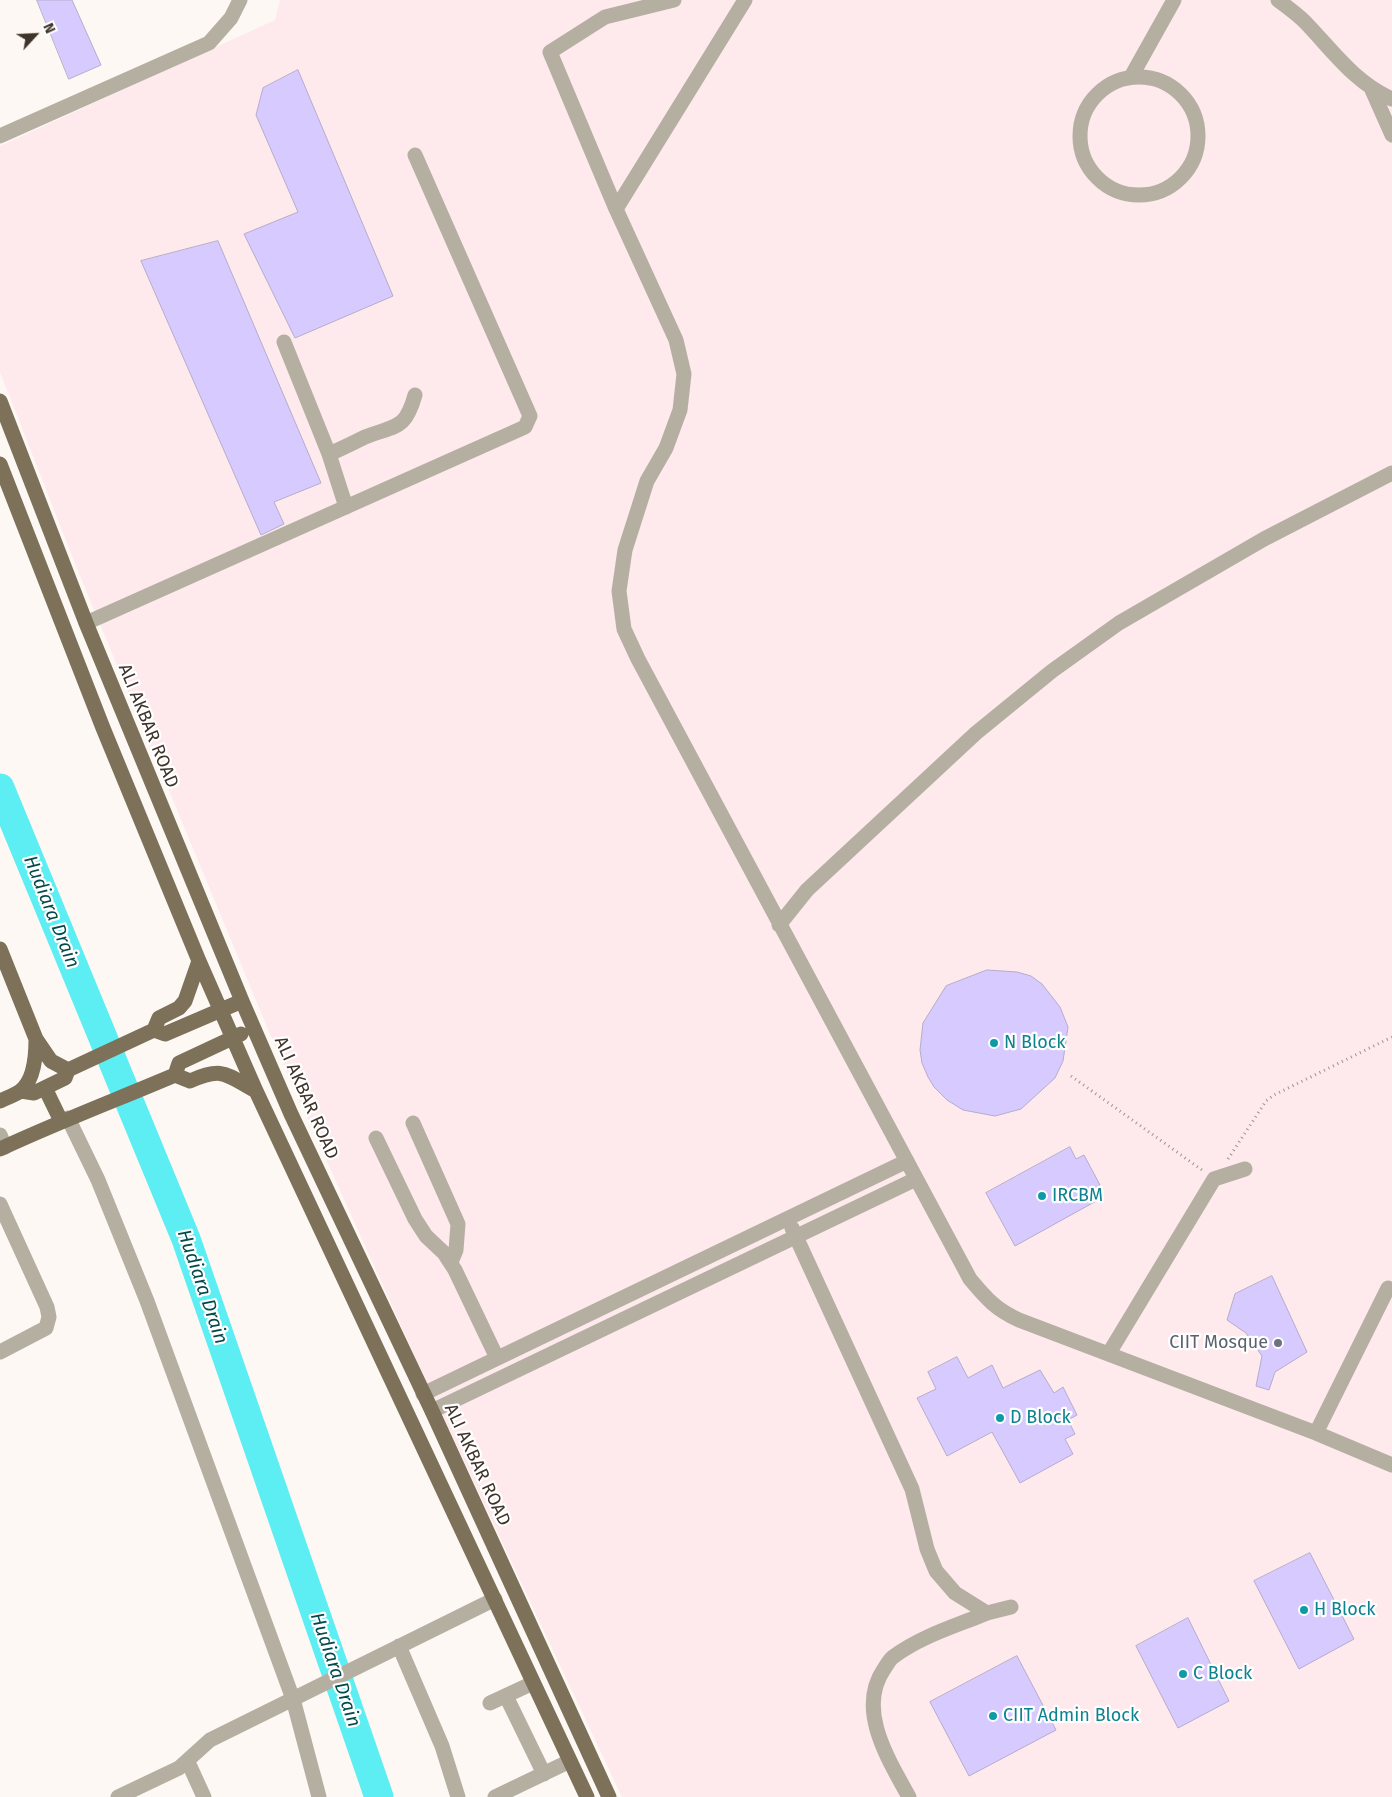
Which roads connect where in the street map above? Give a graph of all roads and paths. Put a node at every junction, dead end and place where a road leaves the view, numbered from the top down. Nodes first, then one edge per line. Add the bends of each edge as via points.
1 (240, 0) edge
2 (674, 0) edge
3 (745, 0) edge
4 (1174, 0) edge
5 (1278, 0) edge
6 (1131, 77) junction
7 (1372, 90) junction
8 (1392, 98) edge
9 (1392, 135) edge
10 (0, 136) edge
11 (415, 154) dead end
12 (616, 209) junction
13 (284, 342) dead end
14 (415, 395) dead end
15 (0, 401) edge
16 (330, 454) junction
17 (0, 464) edge
18 (1392, 473) edge
19 (346, 507) junction
20 (86, 623) junction
21 (779, 925) junction
22 (0, 949) edge
23 (199, 961) junction
24 (242, 1001) junction
25 (220, 1010) junction
26 (254, 1029) junction
27 (154, 1030) junction
28 (1392, 1037) edge
29 (233, 1038) junction
30 (36, 1039) junction
31 (70, 1069) junction
32 (175, 1075) junction
33 (1071, 1076) dead end
34 (45, 1088) junction
35 (21, 1091) junction
36 (256, 1091) junction
37 (0, 1101) edge
38 (71, 1118) junction
39 (413, 1123) dead end
40 (376, 1138) dead end
41 (2, 1144) edge
42 (907, 1161) junction
43 (1245, 1169) dead end
44 (916, 1179) junction
45 (1214, 1179) junction
46 (0, 1204) edge
47 (788, 1220) junction
48 (796, 1235) junction
49 (451, 1262) junction
50 (1388, 1288) dead end
51 (0, 1352) edge
52 (1109, 1353) junction
53 (497, 1358) junction
54 (423, 1394) junction
55 (432, 1411) junction
56 (1316, 1433) junction
57 (1392, 1465) edge
58 (495, 1600) junction
59 (1011, 1607) dead end
60 (987, 1613) junction
61 (392, 1650) junction
62 (533, 1683) junction
63 (506, 1696) junction
64 (292, 1699) junction
65 (490, 1703) dead end
66 (188, 1762) junction
67 (570, 1762) junction
68 (544, 1774) junction
69 (118, 1797) edge
70 (204, 1797) edge
71 (319, 1797) edge
72 (458, 1797) edge
73 (495, 1797) edge
74 (587, 1797) edge
75 (609, 1797) edge
76 (909, 1797) edge

1 - 10 street via 231,18 209,43
2 - 12 street via 606,17 550,52
3 - 12 street
4 - 6 street
5 - 7 street via 1304,21 1332,53
6 - 6 street via 1154,79 1174,89 1189,105 1197,126 1197,148 1188,169 1172,185 1141,196 1119,192 1100,181 1086,163 1080,141 1082,119 1093,99 1110,84
7 - 8 street
7 - 9 street
11 - 19 street via 530,416 526,427
12 - 21 street via 676,340 684,374 680,410 666,448 647,480 625,550 619,591 624,629
13 - 16 street
14 - 16 street via 411,409 397,428 367,436
15 - 20 main road, ALI AKBAR ROAD
16 - 19 street
17 - 23 main road via 102,728
18 - 21 street via 1256,544 1119,623 1052,671 976,733 807,890
19 - 20 street
20 - 24 main road, ALI AKBAR ROAD
21 - 42 street
22 - 30 main road
23 - 25 main road
23 - 27 main road via 185,1001 180,1008 158,1018
24 - 25 main road
24 - 26 main road, ALI AKBAR ROAD
25 - 27 main road via 165,1034
25 - 29 main road
26 - 29 main road
26 - 54 main road, ALI AKBAR ROAD
27 - 31 main road
28 - 45 path via 1266,1101
29 - 32 main road via 179,1063
29 - 36 main road
30 - 31 main road via 51,1061
30 - 35 main road via 32,1072
31 - 34 main road via 65,1078
32 - 36 main road via 190,1081 210,1072 223,1073
32 - 38 main road
33 - 45 path
34 - 35 main road via 34,1093
34 - 38 main road
35 - 37 main road
36 - 58 main road
38 - 41 main road
38 - 64 street via 146,1301
39 - 49 street via 458,1224 456,1250
40 - 49 street via 415,1219
42 - 44 street
42 - 47 street
43 - 45 street
44 - 48 street
44 - 52 street via 970,1279 998,1311
45 - 52 street
46 - 51 street via 49,1317 46,1328
47 - 48 street
47 - 53 street
48 - 55 street
48 - 60 street via 912,1490 936,1571 956,1593
49 - 53 street
50 - 56 street
52 - 56 street
53 - 54 street
54 - 55 main road, ALI AKBAR ROAD
55 - 75 main road, ALI AKBAR ROAD
56 - 57 street
58 - 61 street
58 - 62 main road
59 - 60 street
60 - 76 street via 917,1642 892,1658 877,1679 873,1712 882,1747
61 - 64 street
61 - 72 street via 442,1746
62 - 63 street
62 - 67 main road
63 - 65 street
63 - 68 street
64 - 66 street via 210,1740
64 - 71 street
66 - 69 street
66 - 70 street
67 - 68 street
67 - 74 main road
68 - 73 street

